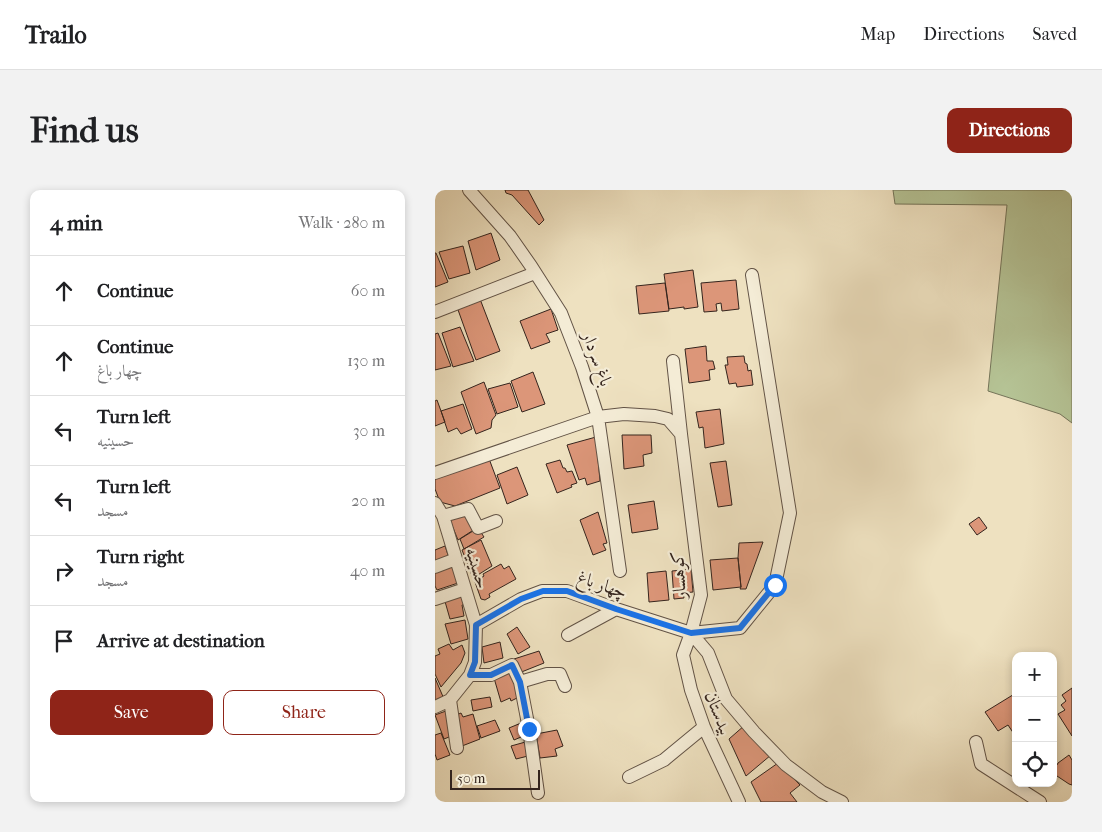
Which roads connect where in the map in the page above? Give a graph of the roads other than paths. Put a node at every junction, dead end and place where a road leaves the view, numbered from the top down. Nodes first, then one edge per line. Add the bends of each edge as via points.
1 (469, 190) edge
2 (535, 273) junction
3 (752, 275) dead end
4 (435, 312) edge
5 (673, 361) dead end
6 (598, 416) junction
7 (681, 434) junction
8 (435, 473) edge
9 (435, 503) edge
10 (443, 516) junction
11 (496, 522) dead end
12 (456, 559) junction
13 (435, 567) edge
14 (620, 571) dead end
15 (465, 589) junction
16 (435, 599) edge
17 (616, 609) junction
18 (476, 625) junction
19 (691, 633) junction
20 (568, 635) dead end
21 (470, 675) junction
22 (520, 682) junction
23 (565, 686) dead end
24 (450, 700) junction
25 (435, 707) edge
26 (704, 727) junction
27 (976, 742) dead end
28 (457, 748) dead end
29 (629, 777) dead end
30 (538, 794) dead end
31 (739, 802) edge
32 (842, 802) edge
33 (1040, 802) edge

1 - 2 street, باغ سردار via 509,236
2 - 4 street
2 - 6 street, باغ سردار via 561,313
3 - 19 street via 790,512 775,585 758,606 740,628
5 - 7 street, کوهسار
6 - 7 street via 655,416 668,419
6 - 8 street
6 - 14 street, باغ سردار
7 - 19 street, کوهسار via 701,594
9 - 10 street, حسینیه
10 - 11 street via 468,509 477,528
10 - 12 street, حسینیه
12 - 13 street
12 - 15 street, حسینیه
15 - 16 street
15 - 18 street, حسینیه
17 - 18 street, چهار باغ via 567,591 543,591 521,599
17 - 19 street, چهار باغ
17 - 20 street
18 - 21 street, حسینیه via 475,662
19 - 26 street, بیدستان via 683,655
19 - 32 street via 708,653 726,699 755,732 786,766
21 - 22 street via 491,675 512,665
21 - 24 street
22 - 23 street via 559,674
22 - 30 street
24 - 25 street
24 - 28 street
26 - 29 street via 664,760
26 - 31 street, بیدستان
27 - 33 street via 981,764

